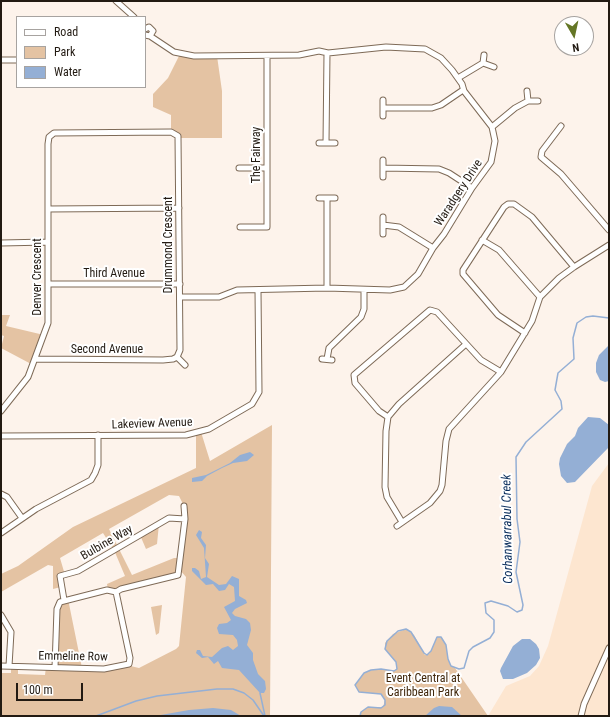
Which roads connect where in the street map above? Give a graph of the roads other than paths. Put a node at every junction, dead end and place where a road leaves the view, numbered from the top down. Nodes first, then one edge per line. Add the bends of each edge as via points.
1 (116, 1) edge
2 (133, 16) edge
3 (146, 27) edge
4 (148, 36) edge
5 (327, 53) junction
6 (484, 55) dead end
7 (267, 56) junction
8 (1, 60) edge
9 (16, 60) edge
10 (483, 63) junction
11 (494, 66) dead end
12 (458, 78) junction
13 (463, 90) junction
14 (528, 91) dead end
15 (383, 100) dead end
16 (528, 101) junction
17 (538, 102) dead end
18 (383, 108) junction
19 (383, 116) dead end
20 (561, 126) dead end
21 (492, 127) junction
22 (175, 133) joint
23 (319, 143) dead end
24 (326, 143) junction
25 (335, 143) dead end
26 (383, 160) dead end
27 (239, 168) dead end
28 (267, 168) junction
29 (383, 168) junction
30 (383, 177) dead end
31 (472, 188) junction
32 (319, 198) dead end
33 (327, 198) junction
34 (335, 198) dead end
35 (179, 208) junction
36 (48, 209) junction
37 (383, 217) dead end
38 (383, 225) junction
39 (240, 227) dead end
40 (609, 230) edge
41 (383, 234) dead end
42 (482, 240) junction
43 (48, 242) junction
44 (1, 243) edge
45 (609, 245) edge
46 (433, 248) junction
47 (574, 267) junction
48 (48, 284) junction
49 (180, 284) junction
50 (327, 288) junction
51 (258, 290) junction
52 (364, 290) junction
53 (180, 297) junction
54 (540, 297) junction
55 (525, 333) junction
56 (466, 344) junction
57 (177, 356) junction
58 (36, 358) junction
59 (327, 359) dead end
60 (185, 365) dead end
61 (501, 372) junction
62 (1, 411) edge
63 (388, 417) junction
64 (98, 435) junction
65 (1, 436) edge
66 (1, 494) edge
67 (184, 506) dead end
68 (22, 518) junction
69 (185, 519) junction
70 (402, 522) junction
71 (397, 526) dead end
72 (1, 533) edge
73 (116, 592) junction
74 (64, 600) junction
75 (1, 616) edge
76 (609, 648) edge
77 (1, 666) edge
78 (10, 666) junction
79 (55, 667) junction
80 (581, 716) edge

1 - 2 street
3 - 4 street via 152,29
4 - 7 street via 174,52 186,55
5 - 7 street
5 - 12 street via 386,47 423,49 441,58
5 - 24 street
6 - 10 street
7 - 28 street, The Fairway
8 - 9 street
10 - 11 street
10 - 12 street
12 - 13 street
13 - 18 street via 432,108
13 - 21 street
14 - 16 street
15 - 18 street
16 - 17 street
16 - 21 street
18 - 19 street
20 - 40 street via 542,151 541,157 561,174
21 - 31 street, Waradgery Drive via 495,141 492,157
22 - 35 street, Drummond Crescent via 179,141
22 - 36 street, Denver Crescent via 54,133 49,137 48,144
23 - 24 street
24 - 25 street
26 - 29 street
27 - 28 street
28 - 39 street, The Fairway via 267,227
29 - 30 street
29 - 31 street via 442,170
31 - 46 street, Waradgery Drive
32 - 33 street
33 - 34 street
33 - 50 street
35 - 36 street
35 - 49 street, Drummond Crescent
36 - 43 street, Denver Crescent
37 - 38 street
38 - 41 street
38 - 46 street via 399,227
42 - 47 street via 504,207 514,204 532,217
42 - 54 street via 499,250
42 - 55 street via 463,274 498,315
43 - 44 street
43 - 48 street, Denver Crescent
45 - 47 street
46 - 52 street, Waradgery Drive via 418,274 407,285 395,290
47 - 54 street
48 - 49 street, Third Avenue
48 - 58 street, Denver Crescent via 48,323
49 - 53 street, Drummond Crescent
50 - 51 street, Waradgery Drive
50 - 52 street, Waradgery Drive
51 - 53 street, Waradgery Drive via 234,291 213,297
51 - 64 street, Lakeview Avenue via 260,386 252,404 209,429 192,434
52 - 59 street via 364,309 361,317 329,348
53 - 57 street, Drummond Crescent via 180,350
54 - 55 street
55 - 61 street
56 - 61 street via 481,360
56 - 63 street
56 - 63 street via 437,312 427,311 356,372 353,377 355,383 379,411
57 - 58 street, Second Avenue via 170,360
57 - 60 street
58 - 62 street, Denver Crescent via 26,380
61 - 70 street via 449,429 440,491 430,503
63 - 70 street via 386,492
64 - 65 street, Lakeview Avenue
64 - 68 street via 98,465 91,480
66 - 68 street via 7,497
67 - 69 street
68 - 72 street
69 - 73 street via 178,575
69 - 74 street, Bulbine Way via 170,518 76,572 60,576
70 - 71 street
73 - 74 street via 107,590
73 - 79 street, Emmeline Row via 130,662 108,669
74 - 79 street via 57,609
75 - 78 street via 10,632
76 - 80 street
77 - 78 street, Emmeline Row
78 - 79 street, Emmeline Row

